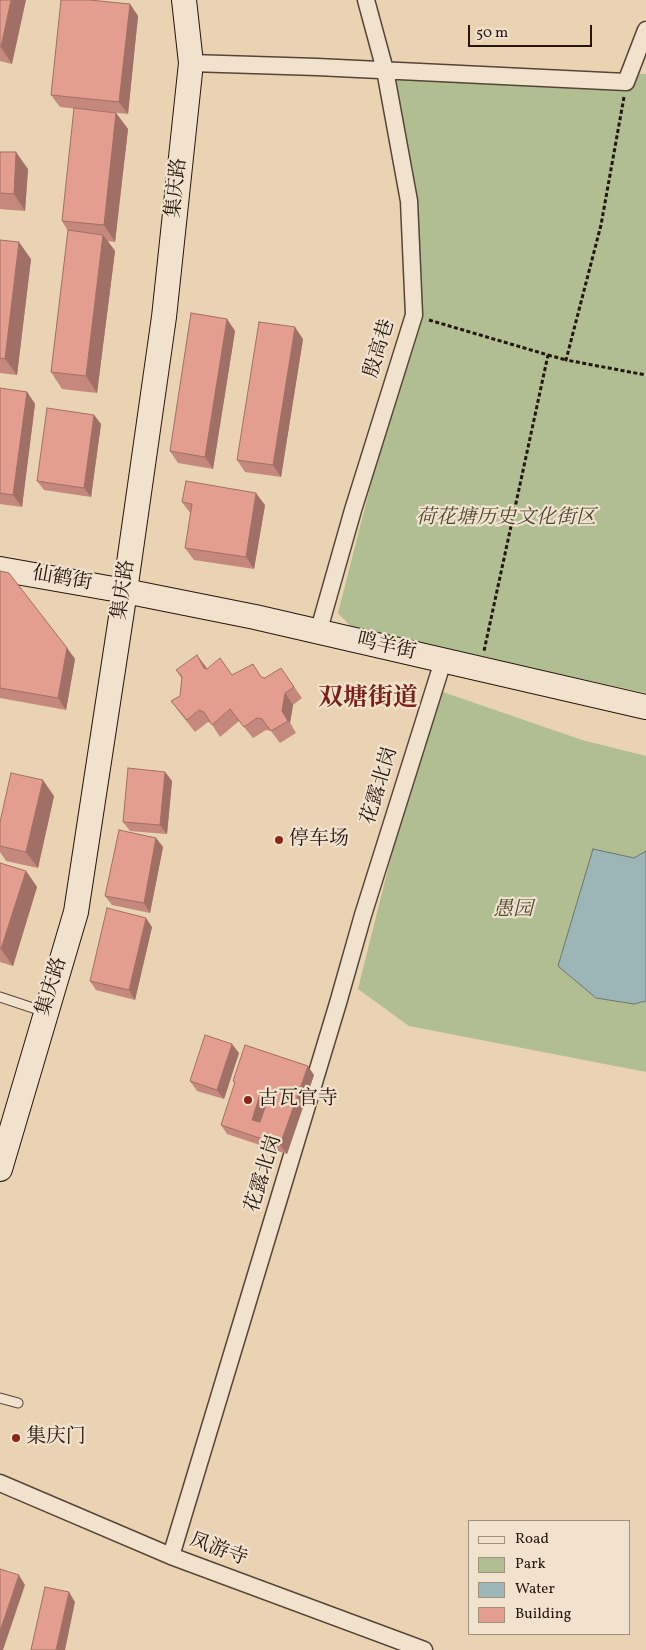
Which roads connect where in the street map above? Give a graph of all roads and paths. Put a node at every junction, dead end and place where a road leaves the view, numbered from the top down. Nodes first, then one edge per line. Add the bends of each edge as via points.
1 (184, 0) edge
2 (366, 0) edge
3 (646, 30) edge
4 (191, 63) junction
5 (385, 70) junction
6 (626, 82) junction
7 (414, 315) junction
8 (548, 356) junction
9 (566, 360) junction
10 (646, 376) edge
11 (0, 569) edge
12 (125, 591) junction
13 (318, 633) junction
14 (443, 661) junction
15 (480, 670) junction
16 (646, 707) edge
17 (0, 998) edge
18 (45, 1012) junction
19 (0, 1169) edge
20 (0, 1398) edge
21 (18, 1403) dead end
22 (0, 1483) edge
23 (172, 1556) junction
24 (424, 1650) edge

1 - 4 main road, 集庆路
2 - 5 street, 殷高巷
3 - 6 street
4 - 5 street
4 - 12 main road, 集庆路 via 164,317
5 - 6 street
5 - 7 street, 殷高巷 via 409,201
6 - 9 path via 601,225
7 - 8 path
7 - 13 street, 殷高巷
8 - 9 path
8 - 15 path
9 - 10 path
11 - 12 main road, 仙鹤街
12 - 13 main road, 鸣羊街
12 - 18 main road, 集庆路 via 76,912
13 - 14 main road, 鸣羊街
14 - 15 main road, 鸣羊街
14 - 23 street, 花露北岗 via 363,915
15 - 16 main road, 鸣羊街
17 - 18 lane
18 - 19 main road, 集庆路
20 - 21 lane
22 - 23 street, 凤游寺
23 - 24 street, 凤游寺

